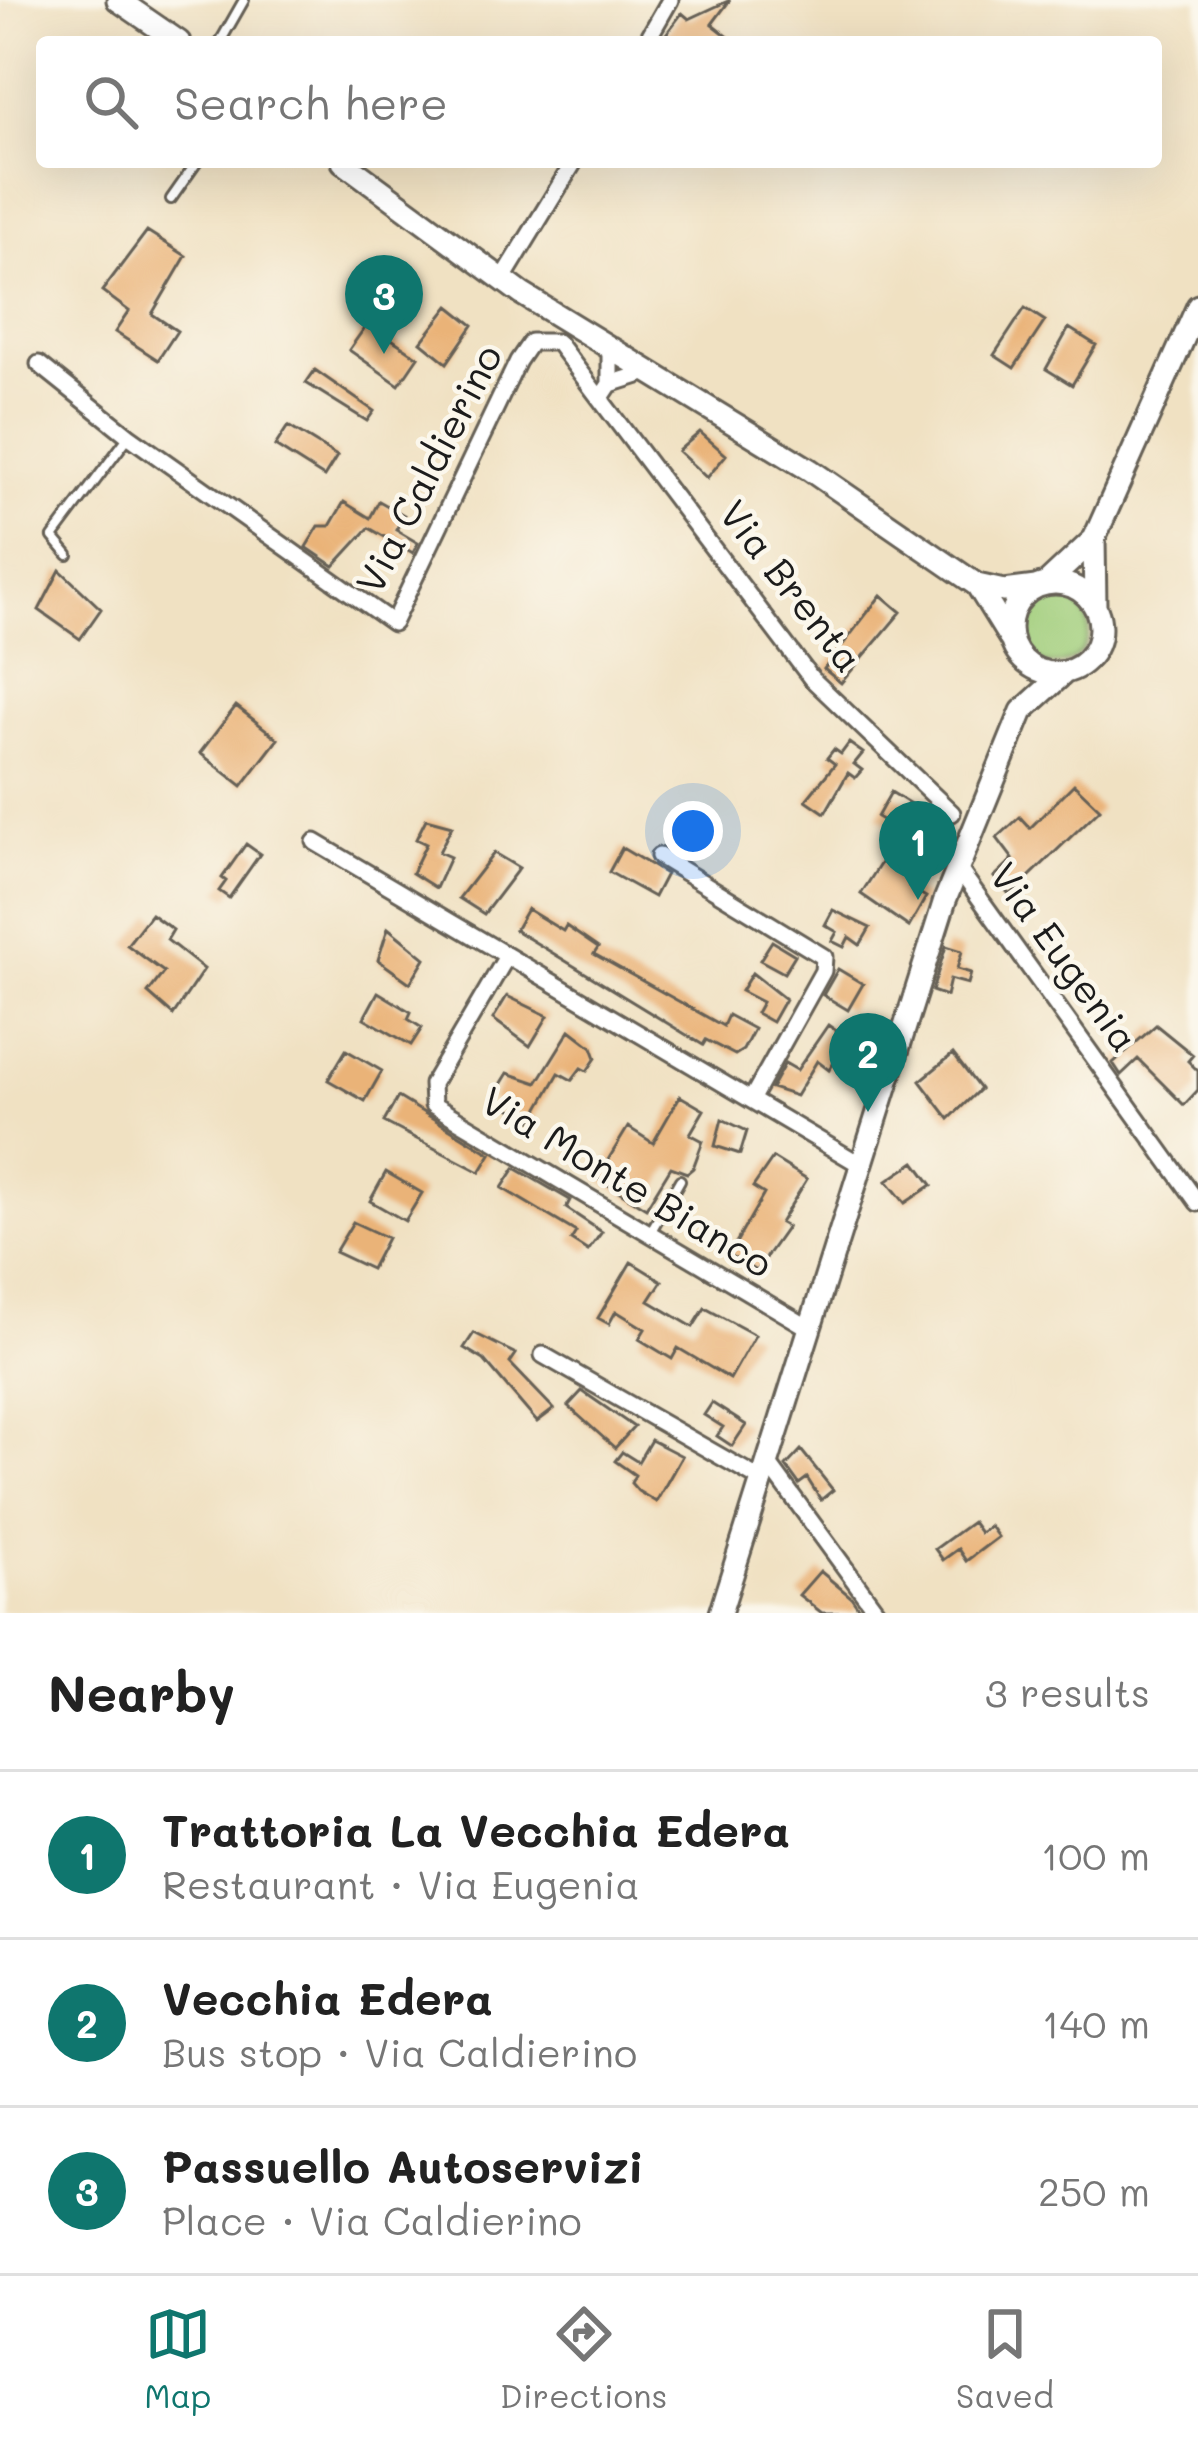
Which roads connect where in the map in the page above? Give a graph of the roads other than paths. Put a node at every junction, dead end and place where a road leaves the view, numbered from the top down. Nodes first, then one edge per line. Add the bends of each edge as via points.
1 (118, 0) edge
2 (244, 0) edge
3 (670, 0) edge
4 (170, 36) edge
5 (223, 36) edge
6 (649, 36) edge
7 (193, 168) edge
8 (351, 168) edge
9 (570, 168) edge
10 (171, 199) dead end
11 (502, 280) junction
12 (1198, 305) edge
13 (610, 348) junction
14 (39, 364) dead end
15 (648, 372) junction
16 (606, 390) junction
17 (129, 436) junction
18 (1094, 539) junction
19 (68, 555) dead end
20 (976, 585) junction
21 (1041, 586) junction
22 (1095, 606) junction
23 (1014, 647) junction
24 (1064, 673) junction
25 (1022, 711) junction
26 (952, 813) dead end
27 (315, 842) dead end
28 (659, 856) dead end
29 (958, 868) junction
30 (507, 956) junction
31 (751, 1100) junction
32 (861, 1166) junction
33 (680, 1180) dead end
34 (1198, 1203) edge
35 (650, 1234) junction
36 (809, 1328) junction
37 (543, 1355) dead end
38 (763, 1470) junction
39 (720, 1613) edge
40 (878, 1613) edge

1 - 4 main road
2 - 5 lane
3 - 6 street
7 - 10 lane
8 - 11 main road, Via Brenta
9 - 11 street
11 - 13 main road, Via Brenta
12 - 18 main road
13 - 15 main road, Via Brenta
13 - 16 street
14 - 17 street, Via Caldierino
15 - 16 street
15 - 20 main road, Via Brenta
16 - 17 street, Via Caldierino via 565,348 531,342 393,623
16 - 26 street, Via Brenta via 812,678
17 - 19 lane via 52,536
18 - 21 main road
18 - 22 main road
20 - 21 main road via 1004,592
20 - 23 main road, Via Brenta
21 - 22 main road via 1074,587
21 - 23 main road via 1017,604
22 - 24 main road via 1096,647
23 - 24 main road via 1037,670
23 - 25 main road
24 - 25 main road
25 - 29 main road
27 - 30 street
28 - 31 street via 824,957
29 - 32 main road
29 - 34 street, Via Eugenia
30 - 31 street
30 - 35 street, Via Monte Bianco via 432,1084 434,1105
31 - 32 street
32 - 36 main road
33 - 35 lane
35 - 36 street, Via Monte Bianco
36 - 38 main road
37 - 38 street
38 - 39 main road
38 - 40 street

